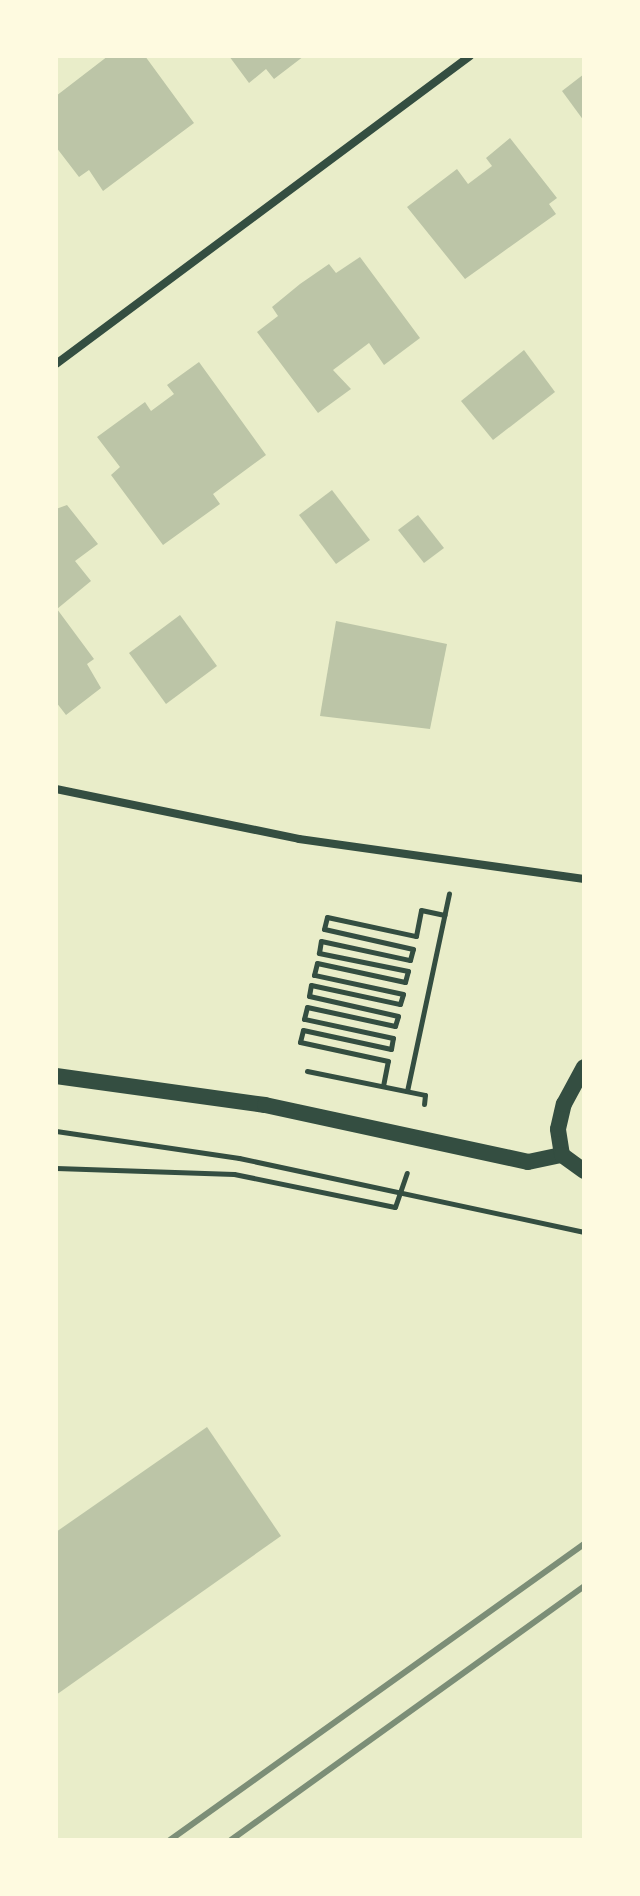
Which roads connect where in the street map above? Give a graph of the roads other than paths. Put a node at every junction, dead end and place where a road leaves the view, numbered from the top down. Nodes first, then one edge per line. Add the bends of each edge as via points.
1 (470, 56) edge
2 (56, 364) edge
3 (56, 789) edge
4 (584, 879) edge
5 (584, 1067) edge
6 (56, 1076) edge
7 (562, 1155) junction
8 (584, 1171) edge

1 - 2 street
3 - 4 street via 299,839
5 - 7 main road via 564,1104 558,1129
6 - 7 main road via 265,1105 528,1162
7 - 8 main road

